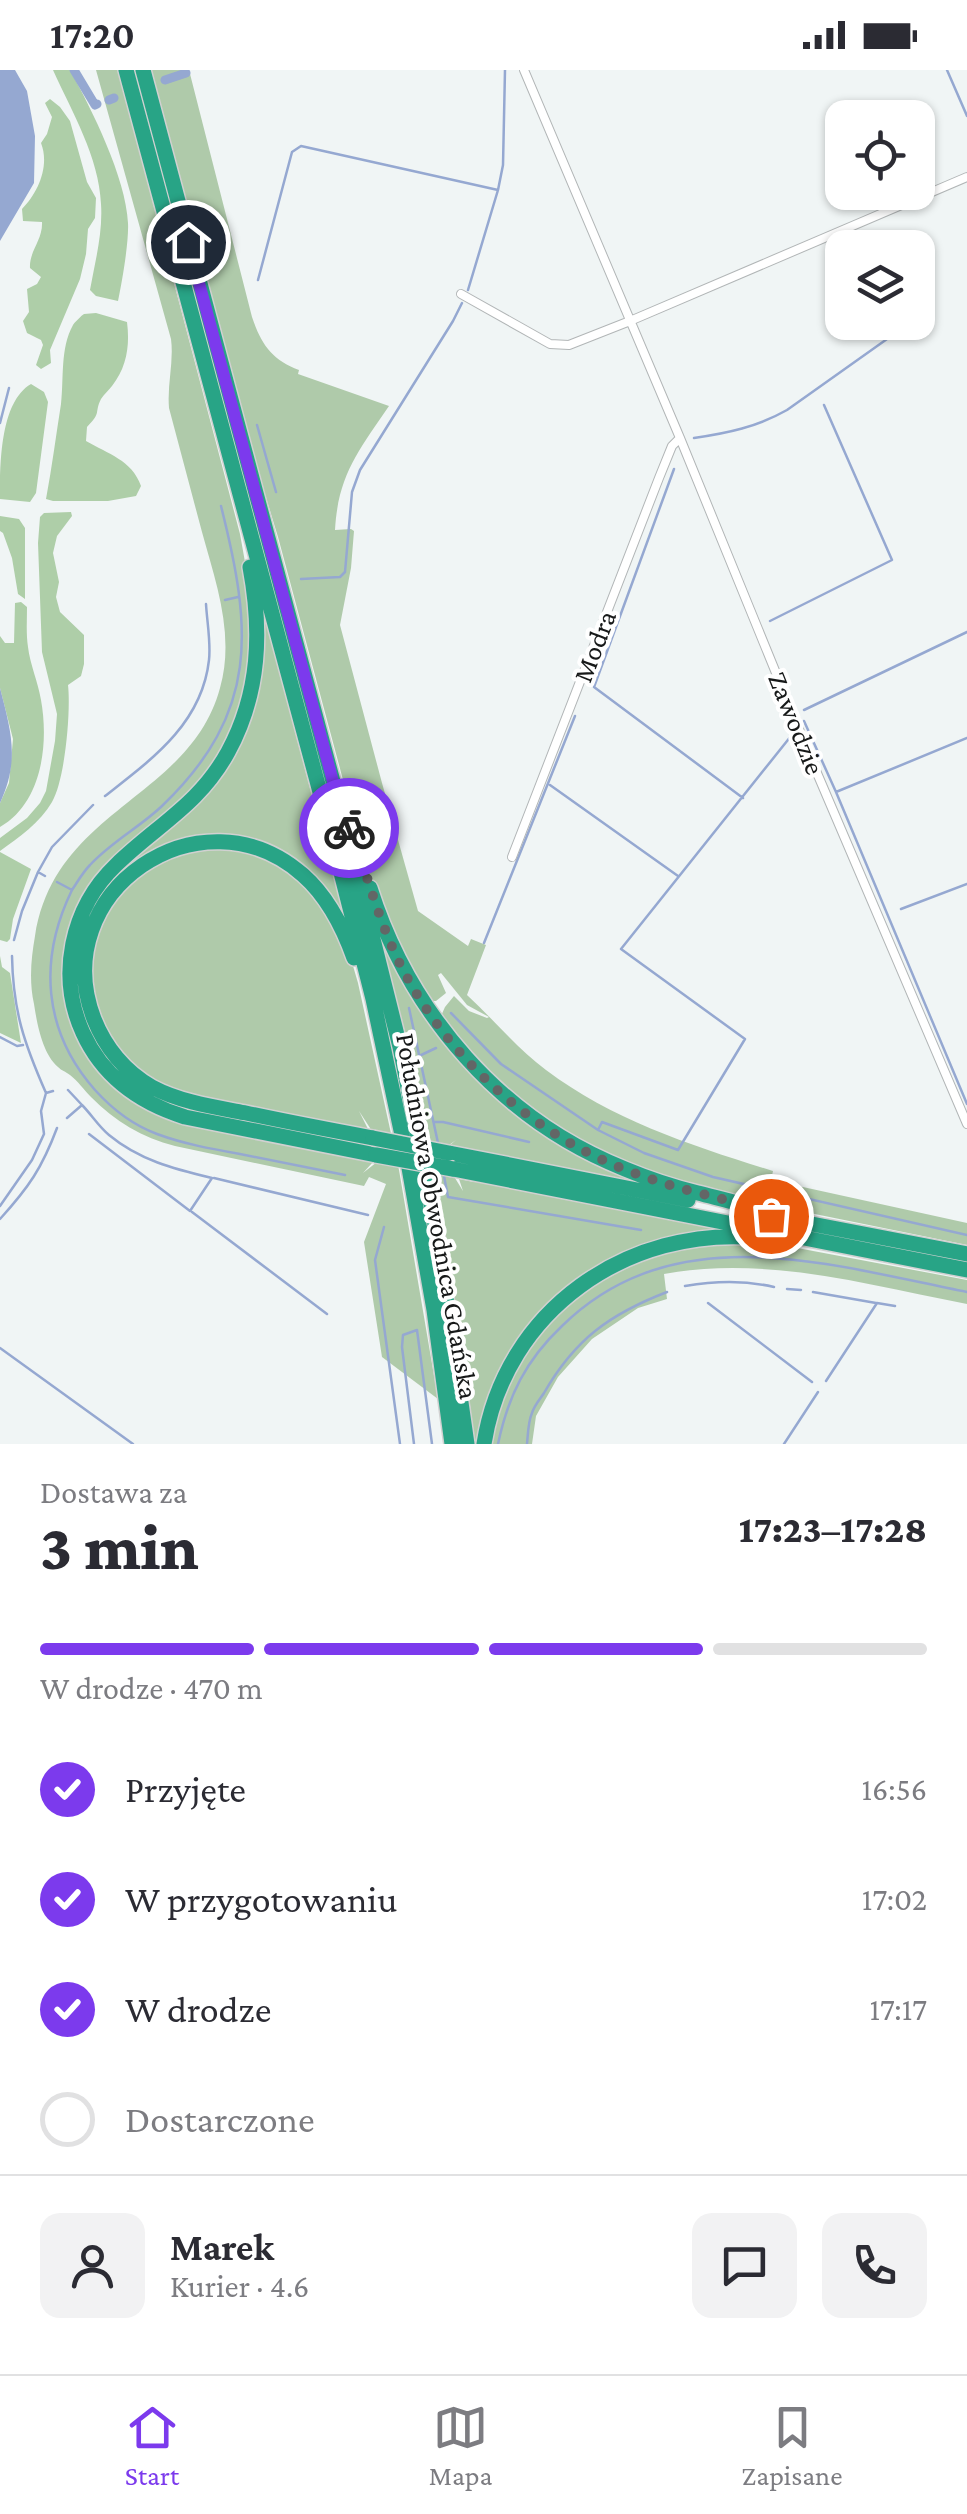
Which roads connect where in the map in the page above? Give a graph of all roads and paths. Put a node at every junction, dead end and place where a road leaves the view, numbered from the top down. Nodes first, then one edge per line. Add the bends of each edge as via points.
1 (126, 70) edge
2 (143, 70) edge
3 (524, 70) edge
4 (967, 177) edge
5 (461, 294) dead end
6 (630, 321) junction
7 (680, 438) junction
8 (243, 505) junction
9 (342, 815) junction
10 (512, 857) dead end
11 (373, 999) junction
12 (967, 1124) edge
13 (374, 1146) junction
14 (451, 1161) junction
15 (771, 1216) junction
16 (819, 1241) junction
17 (967, 1254) edge
18 (967, 1270) edge
19 (452, 1444) edge
20 (467, 1444) edge
21 (484, 1444) edge

1 - 8 highway, Południowa Obwodnica Gdańska
2 - 9 highway, Południowa Obwodnica Gdańska
3 - 6 street
4 - 6 street
5 - 6 street via 550,344 569,345
6 - 7 street, Zawodzie
7 - 10 street, Modra
7 - 12 street, Zawodzie
8 - 11 highway, Południowa Obwodnica Gdańska
8 - 13 highway via 258,635 246,711 202,790 116,865 86,904 70,951 72,1001 106,1070 156,1107 218,1124
9 - 15 highway via 401,966 446,1035 488,1081 594,1156
9 - 20 highway, Południowa Obwodnica Gdańska via 420,1140
11 - 13 highway via 338,920 304,875 236,843 196,843 154,857 116,886 92,930 85,967 89,1007 106,1045 154,1088
11 - 19 highway, Południowa Obwodnica Gdańska via 412,1184
13 - 14 highway, bridge
14 - 15 highway
14 - 16 highway
15 - 17 highway
16 - 18 highway
16 - 21 highway via 700,1238 630,1256 595,1275 555,1307 518,1354 492,1408

